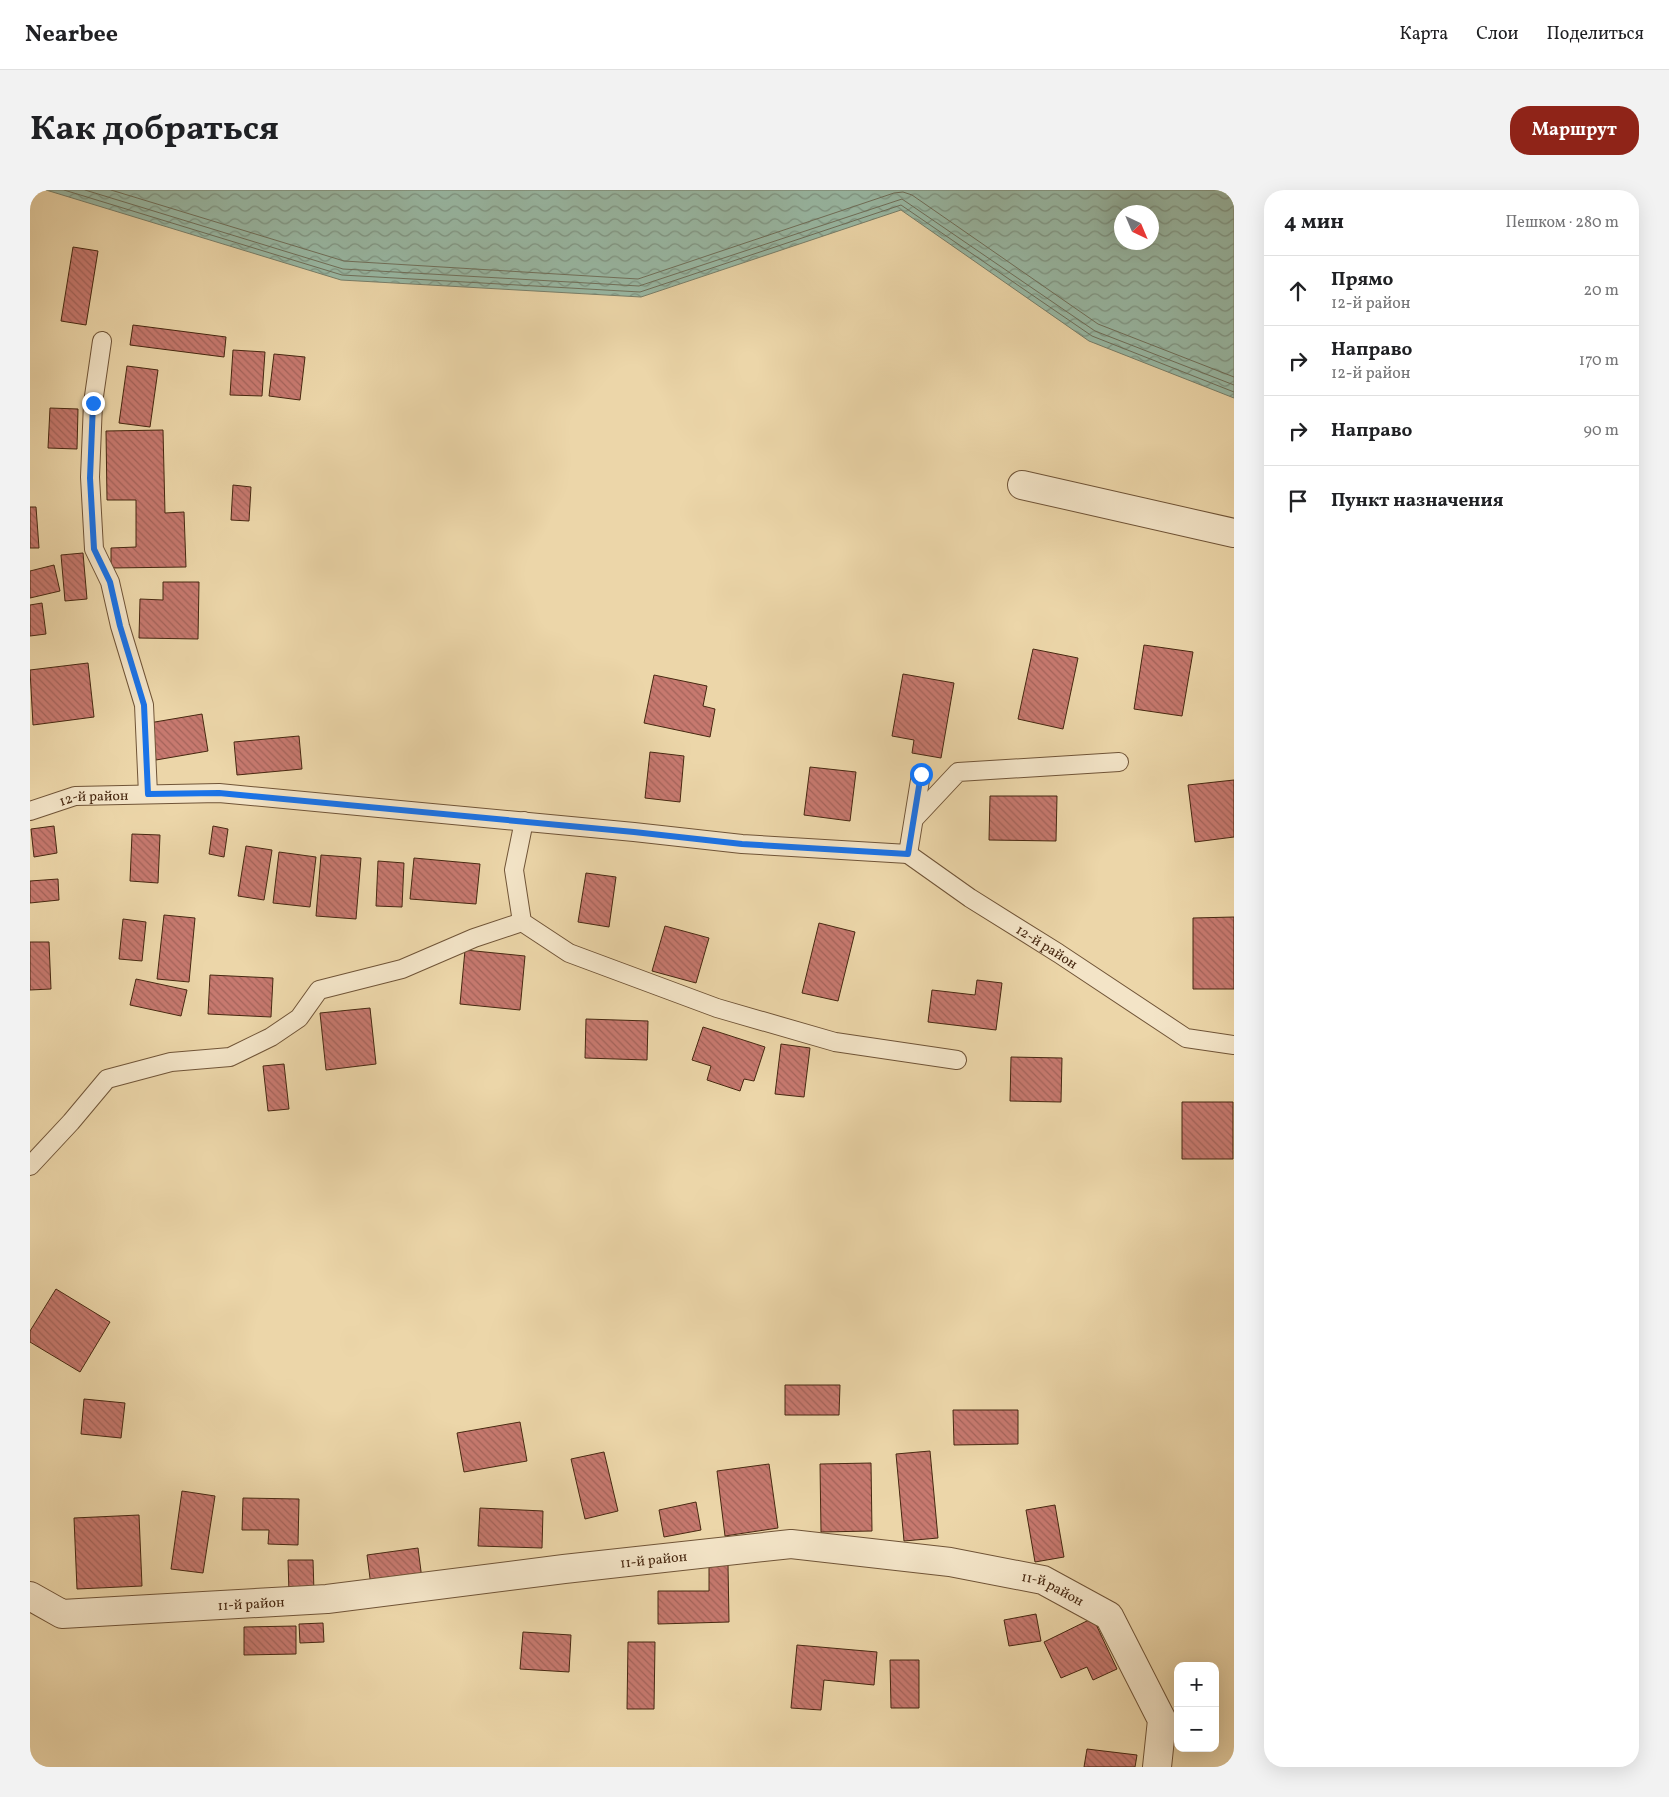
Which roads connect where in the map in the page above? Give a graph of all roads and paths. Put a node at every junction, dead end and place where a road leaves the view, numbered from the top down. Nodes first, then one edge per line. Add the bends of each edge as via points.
1 (102, 341) dead end
2 (1022, 485) dead end
3 (1234, 533) edge
4 (1119, 762) dead end
5 (921, 774) dead end
6 (148, 794) junction
7 (30, 811) edge
8 (914, 819) junction
9 (524, 821) junction
10 (908, 854) junction
11 (522, 922) junction
12 (1234, 1045) edge
13 (957, 1060) dead end
14 (30, 1166) edge
15 (30, 1596) edge
16 (1157, 1767) edge

1 - 6 lane via 93,403 90,478 94,549 110,582 144,705
2 - 3 street
4 - 8 lane via 958,772
5 - 8 lane
6 - 7 lane, 12-й район via 76,796
6 - 9 lane, 12-й район via 219,793
8 - 10 lane
9 - 10 lane, 12-й район via 742,844
9 - 11 lane via 514,870
10 - 12 lane, 12-й район via 1186,1038
11 - 13 lane via 568,953 717,1008 835,1042
11 - 14 lane via 474,938 402,969 319,990 299,1018 230,1057 171,1062 107,1078
15 - 16 street, 11-й район via 62,1614 327,1599 791,1544 950,1562 1043,1580 1109,1616 1162,1720

